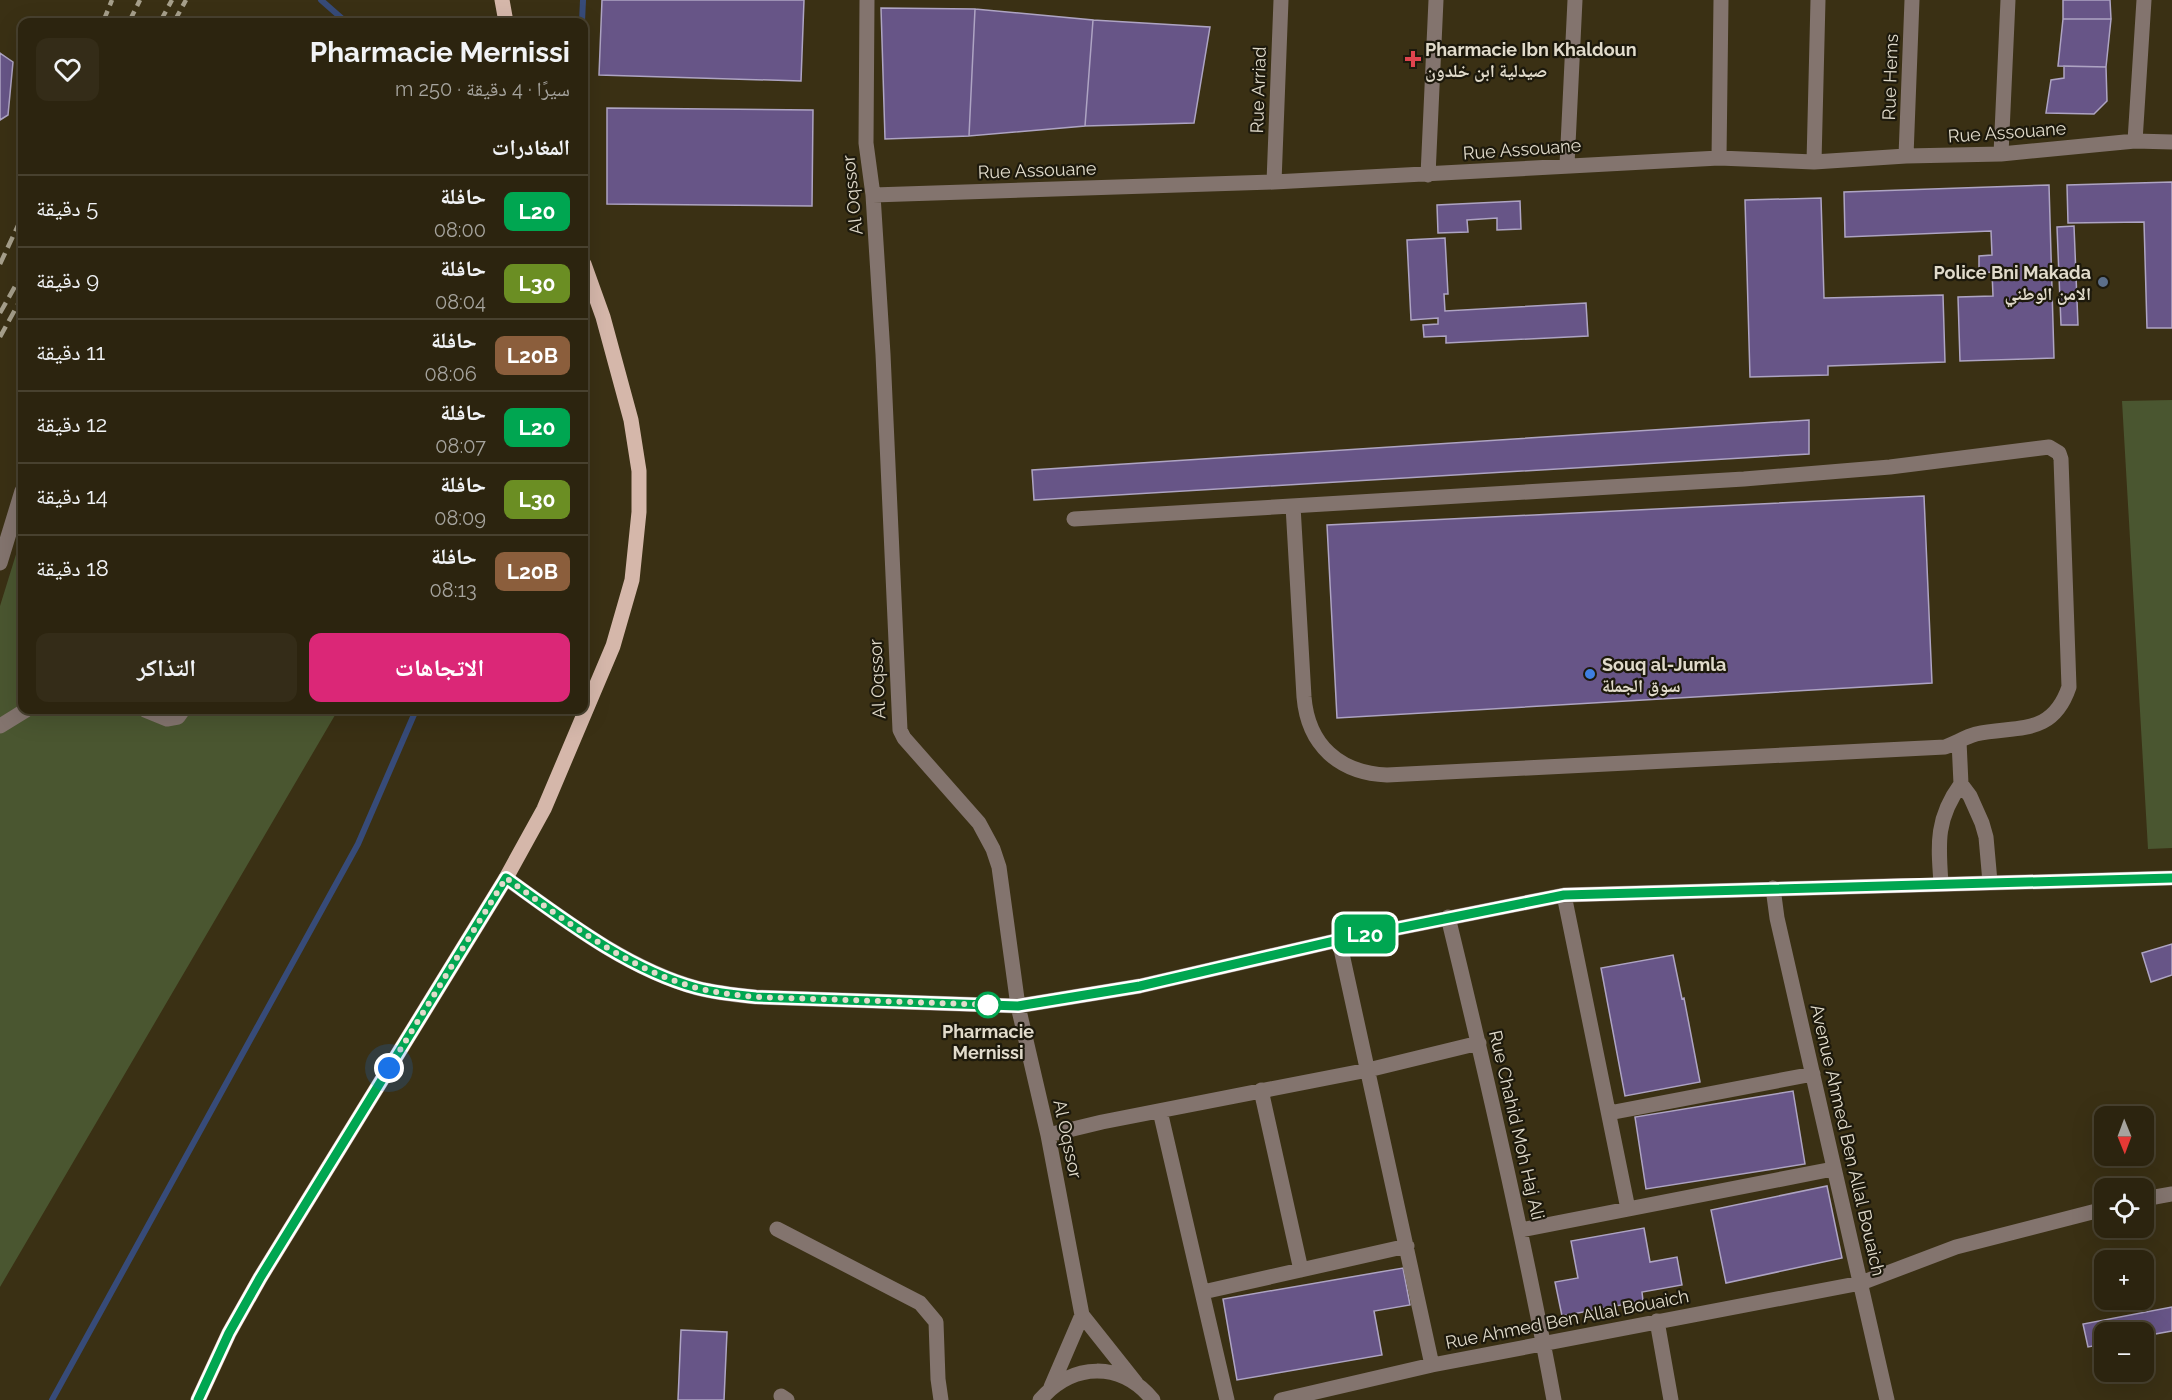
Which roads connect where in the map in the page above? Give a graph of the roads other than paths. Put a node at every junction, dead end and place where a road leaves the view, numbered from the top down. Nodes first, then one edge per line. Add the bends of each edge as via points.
1 (502, 0) edge
2 (867, 0) edge
3 (1281, 0) edge
4 (1436, 0) edge
5 (1575, 0) edge
6 (1721, 0) edge
7 (1818, 0) edge
8 (1912, 0) edge
9 (2008, 0) edge
10 (2144, 0) edge
11 (505, 18) edge
12 (2135, 141) junction
13 (2172, 142) edge
14 (2001, 154) junction
15 (1906, 156) junction
16 (1719, 158) junction
17 (1815, 162) junction
18 (1567, 165) junction
19 (1428, 175) junction
20 (1274, 182) junction
21 (873, 195) junction
22 (588, 275) edge
23 (18, 504) edge
24 (1293, 506) junction
25 (1074, 519) dead end
26 (0, 563) edge
27 (588, 707) edge
28 (20, 714) edge
29 (155, 714) edge
30 (180, 714) edge
31 (585, 714) edge
32 (0, 726) edge
33 (1959, 741) junction
34 (1961, 784) junction
35 (506, 878) junction
36 (2172, 878) edge
37 (1990, 882) junction
38 (1941, 883) junction
39 (1773, 888) junction
40 (1564, 895) junction
41 (1448, 917) junction
42 (1339, 940) junction
43 (1018, 1006) junction
44 (1479, 1043) junction
45 (1368, 1070) junction
46 (1813, 1074) junction
47 (1261, 1090) junction
48 (1160, 1111) junction
49 (1609, 1113) junction
50 (1048, 1136) junction
51 (1833, 1169) junction
52 (2172, 1194) edge
53 (2154, 1197) edge
54 (1628, 1209) junction
55 (2094, 1212) edge
56 (777, 1228) dead end
57 (1521, 1230) junction
58 (1407, 1246) junction
59 (1300, 1270) junction
60 (1861, 1283) junction
61 (1203, 1292) junction
62 (1082, 1315) junction
63 (1657, 1321) junction
64 (1544, 1344) junction
65 (1432, 1365) junction
66 (1136, 1383) junction
67 (1051, 1387) junction
68 (198, 1400) edge
69 (941, 1400) edge
70 (1040, 1400) edge
71 (1153, 1400) edge
72 (1227, 1400) edge
73 (1281, 1400) edge
74 (1554, 1400) edge
75 (1671, 1400) edge
76 (1887, 1400) edge

1 - 11 main road
2 - 21 street, Al Oqssor via 866,143
3 - 20 street, Rue Arriad
4 - 19 street
5 - 18 street
6 - 16 street
7 - 17 street
8 - 15 street, Rue Hems
9 - 14 street
10 - 12 street
12 - 13 street, Rue Assouane
12 - 14 street, Rue Assouane
14 - 15 street, Rue Assouane
15 - 17 street, Rue Assouane
16 - 17 street, Rue Assouane
16 - 18 street, Rue Assouane
18 - 19 street, Rue Assouane
19 - 20 street, Rue Assouane
20 - 21 street, Rue Assouane
21 - 43 street, Al Oqssor via 900,730 979,823 993,849 999,867
22 - 27 main road via 636,439 639,471 632,580 614,646
23 - 26 street
24 - 25 street
24 - 33 street via 1308,720 1327,752 1361,772 1388,775 1945,747
24 - 33 street via 1815,474 2049,447 2061,459 2069,687 2061,706 2045,721 2024,729 1974,734
28 - 32 street
29 - 30 street via 167,719
31 - 35 main road via 544,809
33 - 34 street
34 - 37 street via 1982,823
34 - 38 street via 1940,828
35 - 43 street via 568,923 632,961 697,988 756,997
35 - 68 main road via 260,1278
36 - 37 street
37 - 38 street
38 - 39 street
39 - 40 street
39 - 46 street, Avenue Ahmed Ben Allal Bouaich
40 - 41 street
40 - 49 street
41 - 42 street
41 - 44 street, Rue Chahid Moh Haj Ali
42 - 43 street via 1140,986
42 - 45 street
43 - 50 street, Al Oqssor
44 - 45 street
44 - 57 street, Rue Chahid Moh Haj Ali
45 - 47 street
45 - 58 street
46 - 49 street
46 - 51 street, Avenue Ahmed Ben Allal Bouaich
47 - 48 street
47 - 59 street
48 - 50 street
48 - 61 street
49 - 54 street
50 - 62 street, Al Oqssor
51 - 54 street
51 - 60 street, Avenue Ahmed Ben Allal Bouaich
52 - 53 street
54 - 57 street
55 - 60 street, Rue Ahmed Ben Allal Bouaich via 1956,1247
56 - 69 street via 920,1303 936,1322
57 - 64 street, Rue Chahid Moh Haj Ali
58 - 59 street
58 - 65 street
59 - 61 street
60 - 63 street, Rue Ahmed Ben Allal Bouaich
60 - 76 street, Avenue Ahmed Ben Allal Bouaich
61 - 72 street
62 - 66 street, Al Oqssor
62 - 67 street
63 - 64 street, Rue Ahmed Ben Allal Bouaich
63 - 75 street
64 - 65 street, Rue Ahmed Ben Allal Bouaich
64 - 74 street, Rue Chahid Moh Haj Ali
65 - 73 street, Rue Ahmed Ben Allal Bouaich
66 - 67 street via 1123,1376 1093,1371 1078,1373
66 - 71 street, Al Oqssor
67 - 70 street

